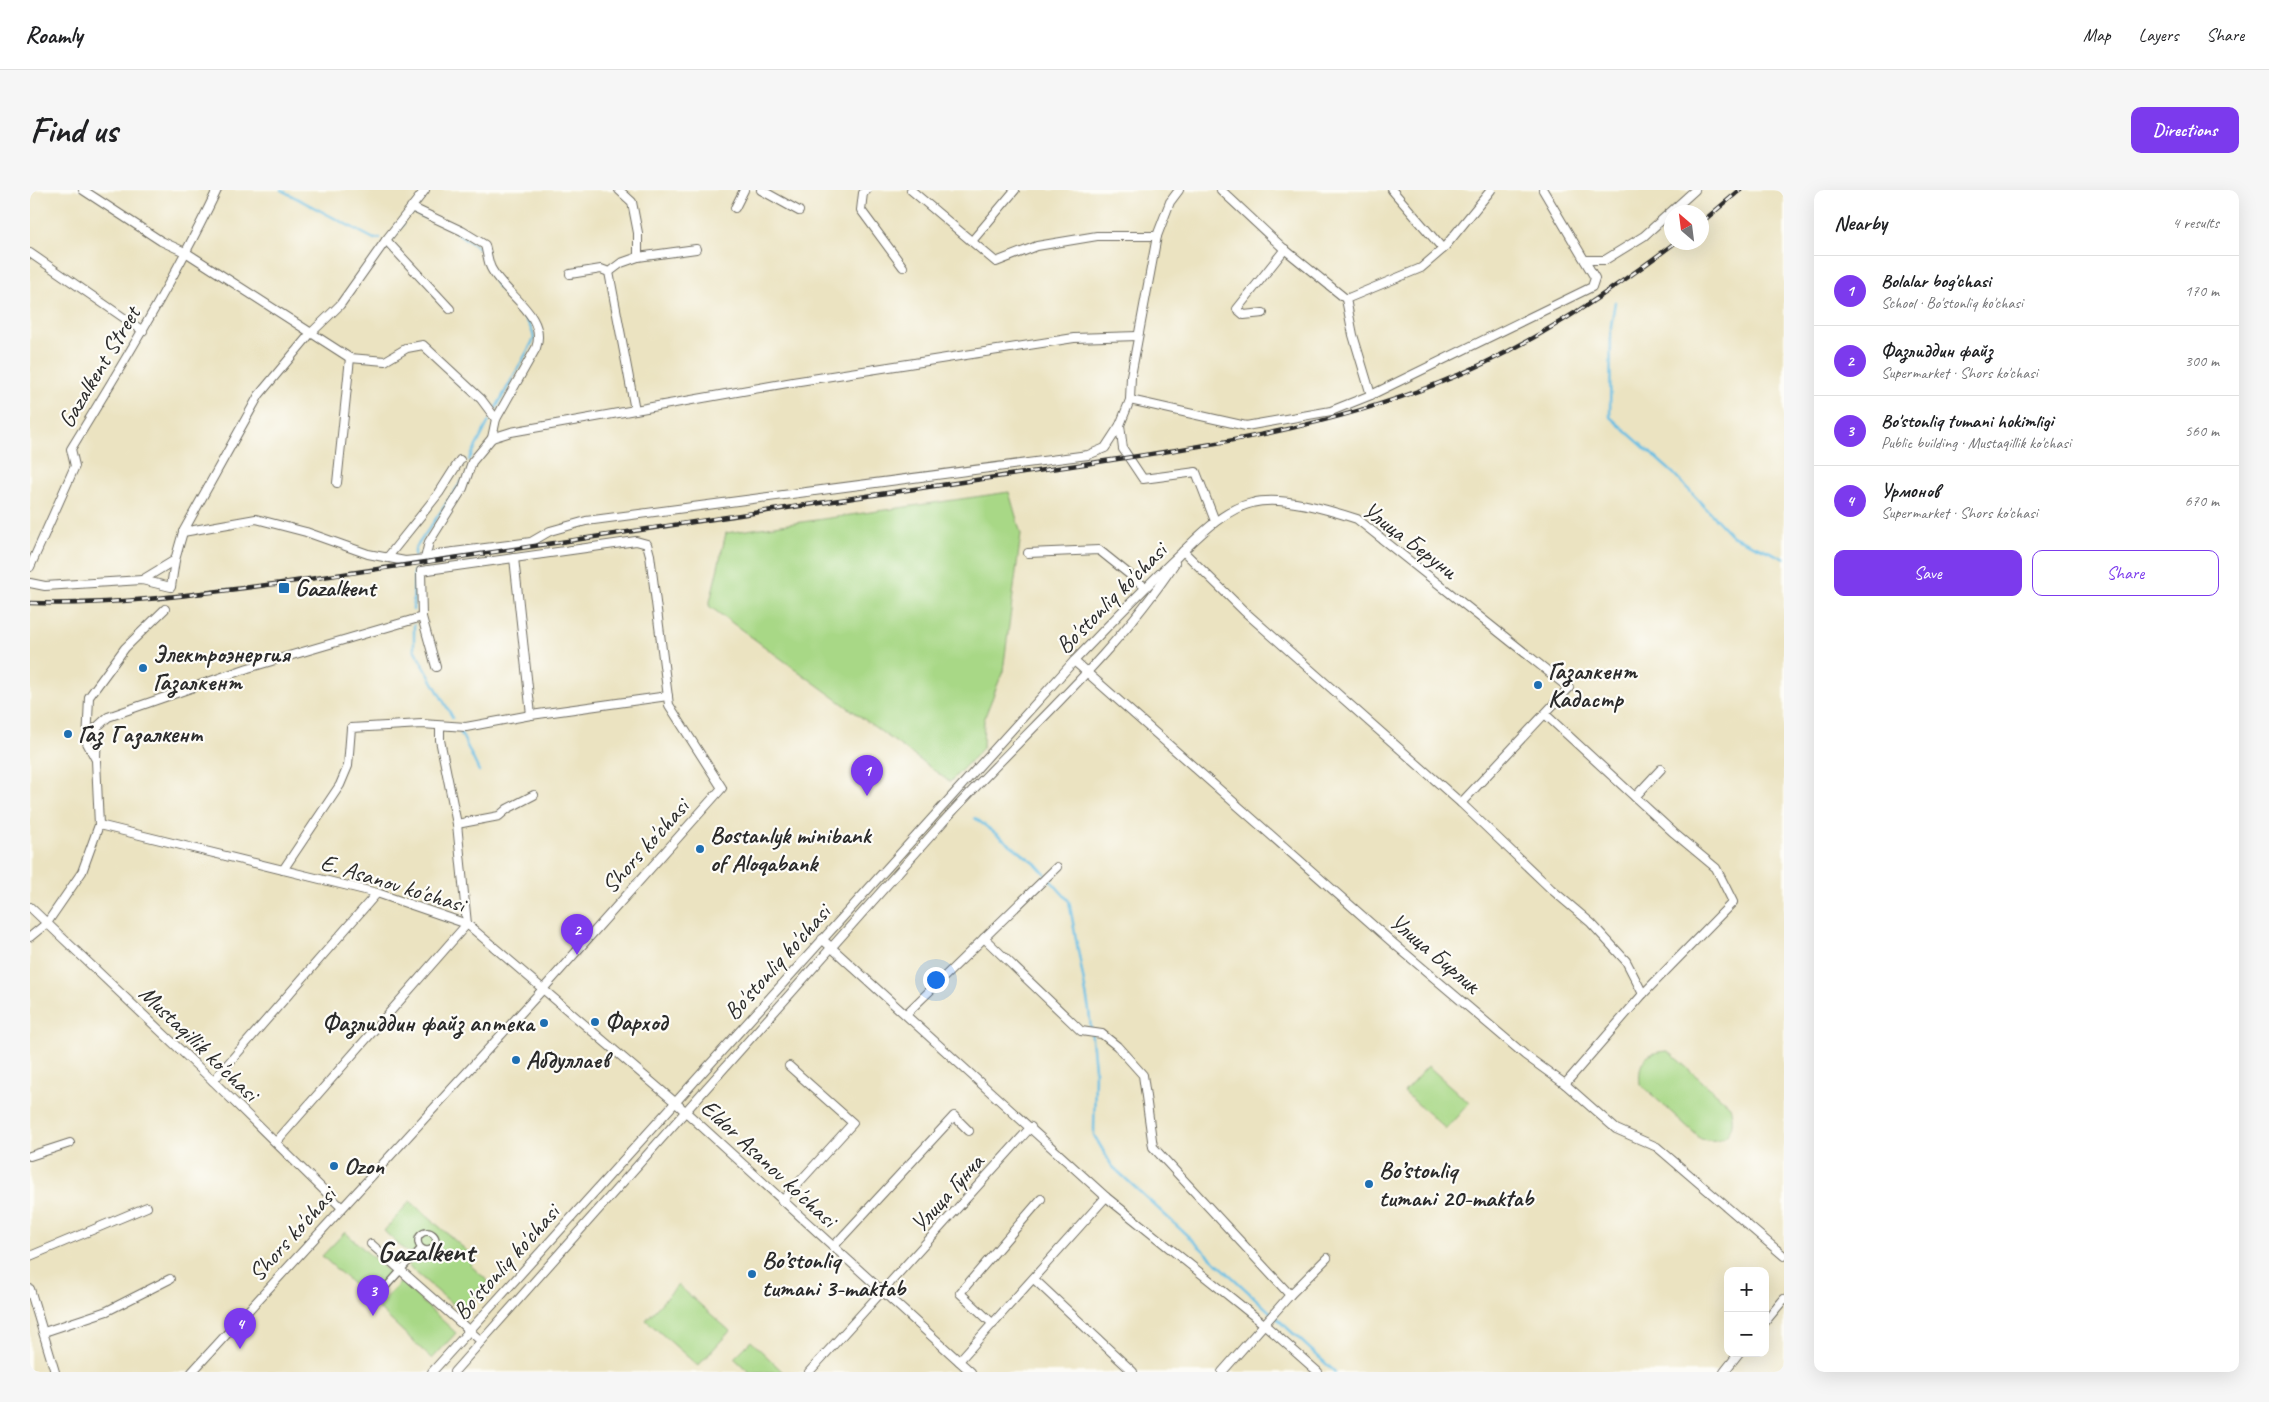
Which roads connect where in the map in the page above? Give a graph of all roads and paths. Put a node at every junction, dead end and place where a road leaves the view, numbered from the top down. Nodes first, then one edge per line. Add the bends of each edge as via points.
1 (83, 190) edge
2 (217, 190) edge
3 (425, 190) edge
4 (619, 190) edge
5 (744, 190) edge
6 (761, 190) edge
7 (867, 190) edge
8 (911, 190) edge
9 (1014, 190) edge
10 (1179, 190) edge
11 (1221, 190) edge
12 (1392, 190) edge
13 (1491, 190) edge
14 (1542, 190) edge
15 (1695, 190) edge
16 (410, 207) junction
17 (735, 208) dead end
18 (799, 211) dead end
19 (1157, 236) junction
20 (386, 240) junction
21 (972, 241) junction
22 (696, 248) dead end
23 (1285, 249) junction
24 (1443, 249) junction
25 (30, 253) edge
26 (187, 253) junction
27 (638, 257) junction
28 (1585, 260) junction
29 (903, 267) dead end
30 (609, 272) junction
31 (570, 274) dead end
32 (1346, 299) junction
33 (450, 309) dead end
34 (1263, 312) dead end
35 (143, 331) junction
36 (310, 334) junction
37 (1138, 336) junction
38 (350, 358) junction
39 (1371, 395) junction
40 (1130, 400) junction
41 (635, 410) junction
42 (496, 419) junction
43 (1120, 425) junction
44 (492, 438) junction
45 (460, 460) dead end
46 (337, 483) dead end
47 (1215, 521) junction
48 (183, 532) junction
49 (1183, 551) junction
50 (1028, 553) dead end
51 (388, 558) junction
52 (514, 558) junction
53 (425, 559) junction
54 (175, 560) junction
55 (30, 567) edge
56 (142, 580) junction
57 (30, 583) edge
58 (1146, 587) junction
59 (165, 609) dead end
60 (422, 616) junction
61 (1074, 661) junction
62 (436, 666) dead end
63 (1086, 672) junction
64 (668, 696) junction
65 (531, 715) junction
66 (1546, 715) junction
67 (440, 726) junction
68 (96, 760) junction
69 (1661, 768) dead end
70 (534, 795) dead end
71 (1635, 797) junction
72 (1461, 803) junction
73 (457, 824) junction
74 (99, 826) junction
75 (1055, 869) dead end
76 (283, 870) junction
77 (378, 893) junction
78 (30, 907) edge
79 (47, 923) junction
80 (467, 924) junction
81 (30, 937) edge
82 (984, 938) junction
83 (822, 939) junction
84 (830, 947) junction
85 (544, 988) junction
86 (1643, 994) junction
87 (906, 1014) junction
88 (789, 1066) dead end
89 (213, 1081) junction
90 (1565, 1084) junction
91 (676, 1103) junction
92 (684, 1111) junction
93 (1031, 1128) junction
94 (969, 1131) dead end
95 (276, 1142) junction
96 (70, 1143) dead end
97 (30, 1156) edge
98 (1106, 1197) junction
99 (1042, 1199) dead end
100 (782, 1201) junction
101 (147, 1207) dead end
102 (341, 1207) junction
103 (371, 1244) dead end
104 (833, 1247) junction
105 (421, 1248) dead end
106 (30, 1256) edge
107 (1784, 1256) edge
108 (1326, 1258) dead end
109 (401, 1270) junction
110 (170, 1279) dead end
111 (1035, 1280) junction
112 (30, 1290) edge
113 (883, 1292) junction
114 (1290, 1295) junction
115 (1784, 1299) edge
116 (373, 1301) dead end
117 (1769, 1317) edge
118 (1266, 1323) junction
119 (993, 1324) junction
120 (468, 1330) junction
121 (44, 1332) junction
122 (481, 1341) junction
123 (1736, 1357) edge
124 (959, 1361) junction
125 (54, 1372) edge
126 (192, 1372) edge
127 (432, 1372) edge
128 (454, 1372) edge
129 (809, 1372) edge
130 (970, 1372) edge
131 (1133, 1372) edge
132 (1222, 1372) edge
133 (1318, 1372) edge
134 (1724, 1372) edge

1 - 26 street via 161,241
2 - 26 street, Gazalkent Street
3 - 16 street
4 - 27 street via 632,202 638,233
5 - 17 street
6 - 18 street
7 - 29 street via 863,194 861,210
8 - 21 street
9 - 21 street
10 - 19 street via 1170,202
11 - 23 street
12 - 24 street
13 - 24 street
14 - 28 street
15 - 28 street via 1644,236 1605,260
16 - 20 street
16 - 42 street via 486,245 490,268 537,326 536,348
19 - 21 street via 1097,236 1037,246 996,262
19 - 37 street
20 - 33 street
20 - 36 street via 340,305
22 - 27 street
23 - 32 street
23 - 34 street via 1237,309 1244,315
24 - 32 street via 1421,268
25 - 35 street
26 - 35 street, Gazalkent Street
26 - 36 street
27 - 30 street
28 - 39 street via 1594,278 1592,287
30 - 31 street via 601,269
30 - 41 street
32 - 39 street
35 - 55 street, Gazalkent Street via 71,449 75,466
36 - 38 street
36 - 48 street via 259,395
37 - 40 street
37 - 41 street via 1074,338
38 - 42 street via 385,361 407,348 423,345 481,399
38 - 46 street
39 - 40 street via 1331,411 1246,426
40 - 43 street
41 - 44 street
42 - 44 street
43 - 47 street via 1123,449 1143,479 1196,472
43 - 53 street via 1106,448 1088,455 586,520 550,531 530,542 438,554
44 - 53 street via 472,462 463,488 429,542
45 - 51 street via 439,493
47 - 49 street, Улица Беруни
47 - 66 street, Улица Беруни via 1252,503 1278,502 1321,507 1357,519 1569,688
48 - 51 street via 256,520
48 - 54 street
49 - 58 street, Bo'stonliq ko'chasi
49 - 63 street, Bo'stonliq ko'chasi via 1155,594
49 - 72 street via 1244,611
50 - 58 street via 1099,550
51 - 53 street via 405,562
52 - 60 street via 421,571
52 - 64 street via 636,541 647,544
52 - 65 street
54 - 56 street
54 - 56 street via 171,587
56 - 57 street via 45,586
58 - 61 street, Bo'stonliq ko'chasi
59 - 68 street via 125,648 89,697 87,743
60 - 62 street
60 - 68 street via 248,668 108,717 97,727
61 - 63 street, Улица Бирлик
61 - 83 street, Bo'stonliq ko'chasi
63 - 84 street, Bo'stonliq ko'chasi via 974,788
63 - 90 street, Улица Бирлик via 1393,943 1524,1055
64 - 65 street
64 - 85 street, Shors ko'chasi via 669,704 722,788
65 - 67 street via 466,726
66 - 71 street
66 - 72 street
67 - 73 street
67 - 76 street via 351,728 348,766 340,785
68 - 74 street
69 - 71 street
70 - 73 street via 507,808 499,816
71 - 86 street via 1716,868 1733,902
72 - 86 street via 1608,940 1626,960
73 - 80 street
74 - 76 street, E. Asanov ko'chasi
74 - 79 street via 82,872
75 - 82 street
76 - 77 street, E. Asanov ko'chasi
77 - 80 street, E. Asanov ko'chasi
77 - 89 street
78 - 79 street, Mustaqillik ko'chasi
79 - 81 street
79 - 89 street, Mustaqillik ko'chasi
80 - 85 street, E. Asanov ko'chasi
80 - 95 street
82 - 87 street
82 - 114 street via 1081,1031 1102,1034 1144,1075 1154,1147
83 - 84 street
83 - 91 street, Bo'stonliq ko'chasi
84 - 87 street
84 - 92 street, Bo'stonliq ko'chasi
85 - 91 street, E. Asanov ko'chasi
85 - 102 street, Shors ko'chasi
86 - 90 street
87 - 93 street
88 - 100 street via 853,1123
89 - 95 street, Mustaqillik ko'chasi
90 - 107 street, Улица Бирлик via 1616,1129 1657,1147
91 - 92 street, Eldor Asanov ko'chasi
91 - 120 street, Bo'stonliq ko'chasi
92 - 100 street, Eldor Asanov ko'chasi
92 - 122 street, Bo'stonliq ko'chasi
93 - 98 street
93 - 113 street, Улица Гунча
94 - 104 street via 954,1116
95 - 102 street, Mustaqillik ko'chasi
96 - 97 street
98 - 111 street
98 - 118 street
99 - 119 street via 960,1293
100 - 104 street, Eldor Asanov ko'chasi
101 - 106 street
102 - 126 street, Shors ko'chasi
103 - 109 street
104 - 113 street, Eldor Asanov ko'chasi
105 - 109 street
108 - 114 street
109 - 116 street
109 - 120 street
110 - 121 street via 107,1311
111 - 119 street
111 - 131 street
112 - 121 street
113 - 124 street, Eldor Asanov ko'chasi
113 - 129 street, Улица Гунча
114 - 118 street
115 - 117 street
118 - 132 street
118 - 133 street
119 - 124 street
120 - 122 street
120 - 127 street, Bo'stonliq ko'chasi
121 - 125 street
122 - 128 street, Bo'stonliq ko'chasi
123 - 134 street
124 - 130 street, Eldor Asanov ko'chasi

